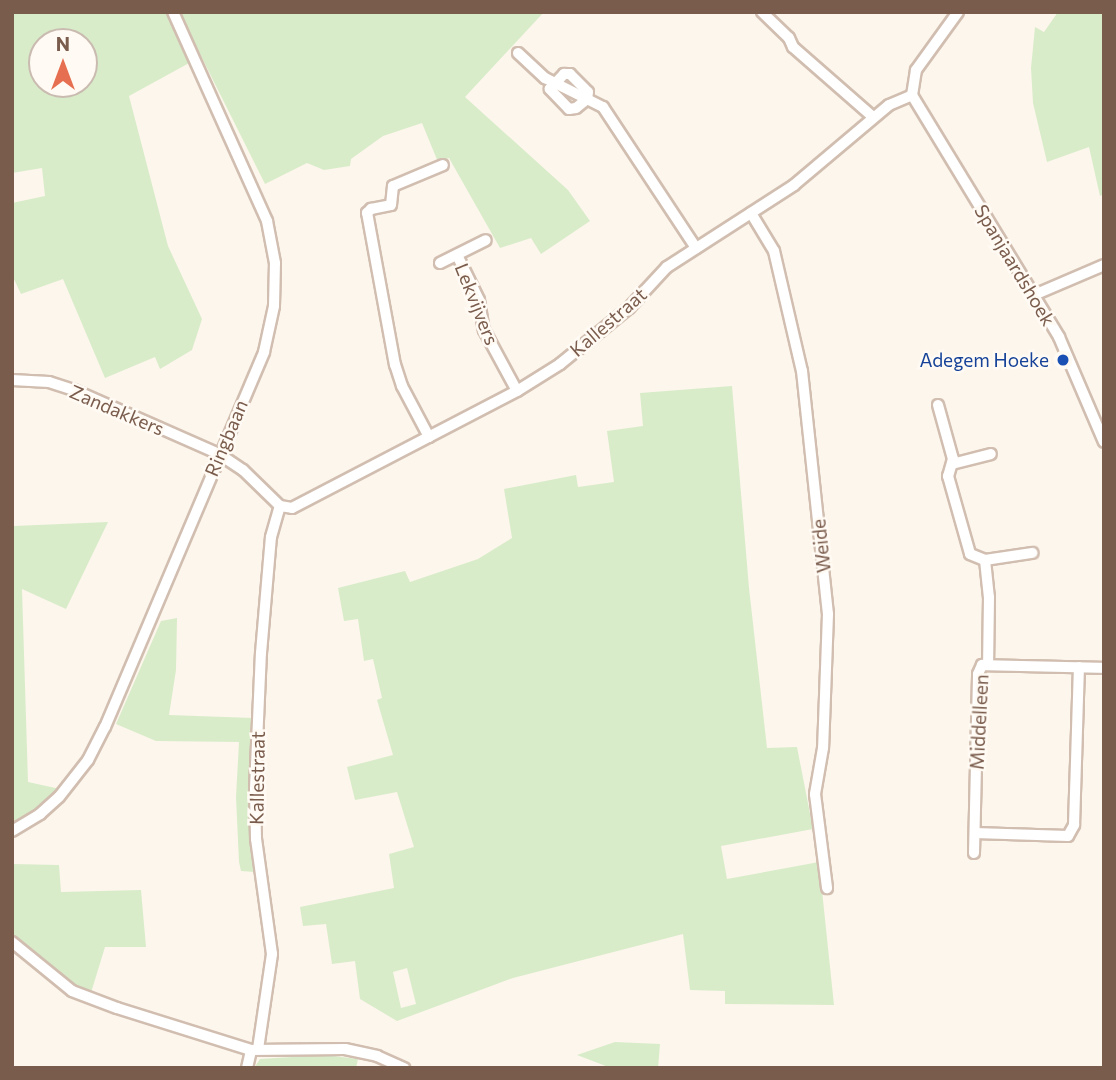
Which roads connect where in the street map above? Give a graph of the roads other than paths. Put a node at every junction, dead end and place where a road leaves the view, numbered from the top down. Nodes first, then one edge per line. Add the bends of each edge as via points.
1 (173, 12) edge
2 (762, 12) edge
3 (958, 12) edge
4 (519, 52) dead end
5 (553, 82) junction
6 (912, 95) junction
7 (587, 99) junction
8 (873, 117) junction
9 (443, 165) dead end
10 (751, 213) junction
11 (486, 240) dead end
12 (696, 248) junction
13 (457, 255) junction
14 (440, 263) dead end
15 (1104, 265) edge
16 (1034, 295) junction
17 (12, 380) edge
18 (517, 391) junction
19 (938, 405) dead end
20 (429, 437) junction
21 (1104, 442) edge
22 (219, 454) junction
23 (991, 454) dead end
24 (952, 464) junction
25 (279, 506) junction
26 (1032, 553) dead end
27 (985, 561) junction
28 (988, 665) junction
29 (1079, 667) junction
30 (1104, 668) edge
31 (12, 831) edge
32 (975, 833) junction
33 (974, 853) dead end
34 (827, 888) dead end
35 (12, 942) edge
36 (255, 1050) junction
37 (247, 1068) edge
38 (404, 1068) edge

1 - 22 street, Ringbaan via 268,221 275,263 274,306 264,352
2 - 8 street via 793,47
3 - 6 street via 916,70
4 - 5 street
5 - 7 street
5 - 7 street via 550,89 569,109
6 - 8 street, Kallestraat
6 - 16 street, Spanjaardshoek
7 - 12 street via 603,107
8 - 10 street, Kallestraat via 813,170
9 - 20 street via 393,186 390,205 371,209 366,222 395,365
10 - 12 street, Kallestraat
10 - 34 street, Weide via 774,251 802,371 828,614 823,748 815,794
11 - 13 street, Lekvijvers
12 - 18 street, Kallestraat via 667,267 629,308 559,364
13 - 14 street, Lekvijvers
13 - 18 street, Lekvijvers via 482,307 484,330
15 - 16 street
16 - 21 street, Spanjaardshoek via 1059,337
17 - 22 street, Zandakkers via 49,382 84,394
18 - 20 street, Kallestraat
19 - 24 street
20 - 25 street, Kallestraat via 292,508
22 - 25 street via 243,470
22 - 31 street, Ringbaan via 137,656 88,760 59,797
23 - 24 street
24 - 27 street via 948,477 970,554
25 - 36 street, Kallestraat via 271,537 261,653 255,789 256,839 272,954
26 - 27 street
27 - 28 street
28 - 29 street, Middelleen
28 - 32 street, Middelleen via 982,665 978,674
29 - 30 street, Middelleen
29 - 32 street via 1074,825 1068,836
32 - 33 street, Middelleen
35 - 36 street via 72,991
36 - 37 street, Kallestraat
36 - 38 street via 345,1049

